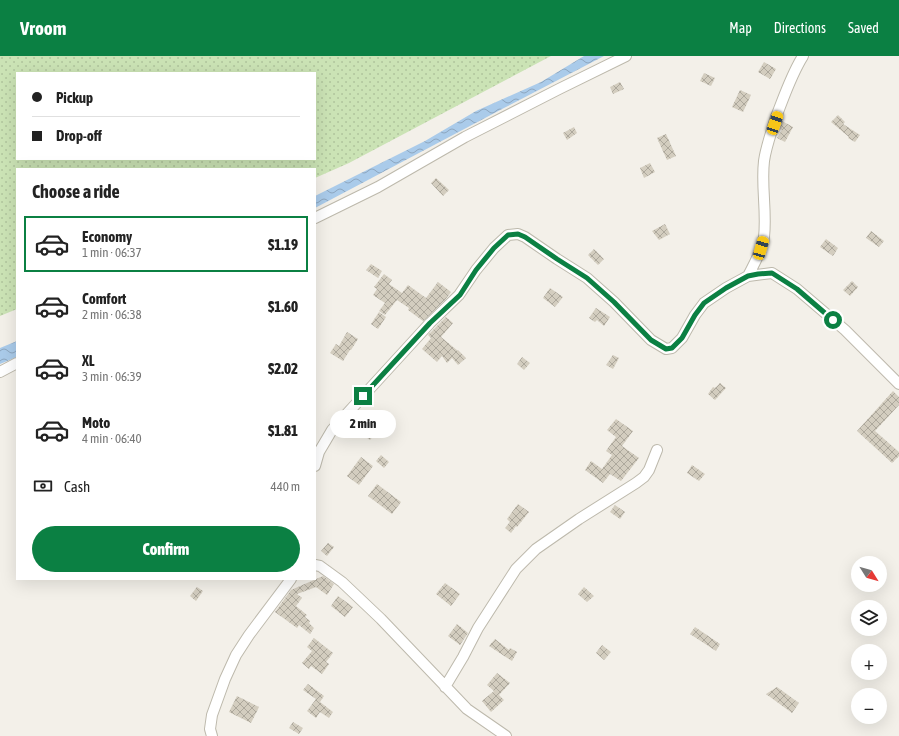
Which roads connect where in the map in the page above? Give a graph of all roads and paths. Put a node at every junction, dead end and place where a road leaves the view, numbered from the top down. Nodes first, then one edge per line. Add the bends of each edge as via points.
1 (626, 56) edge
2 (803, 56) edge
3 (316, 218) edge
4 (748, 276) junction
5 (16, 364) edge
6 (0, 372) edge
7 (899, 384) edge
8 (657, 450) dead end
9 (316, 463) edge
10 (316, 565) edge
11 (290, 580) edge
12 (445, 687) junction
13 (212, 736) edge
14 (506, 736) edge

1 - 3 street
2 - 4 street via 783,98 765,154 764,238
4 - 7 street via 772,273 797,289 845,330
4 - 9 street via 704,303 682,338 672,348 666,349 651,340 587,278 525,237 518,234 508,235 476,270 460,295 430,323 332,430
5 - 6 street
8 - 12 street via 644,477 536,549 516,569 478,628
10 - 12 street via 342,582
11 - 13 street via 236,655 212,715
12 - 14 street via 467,709

